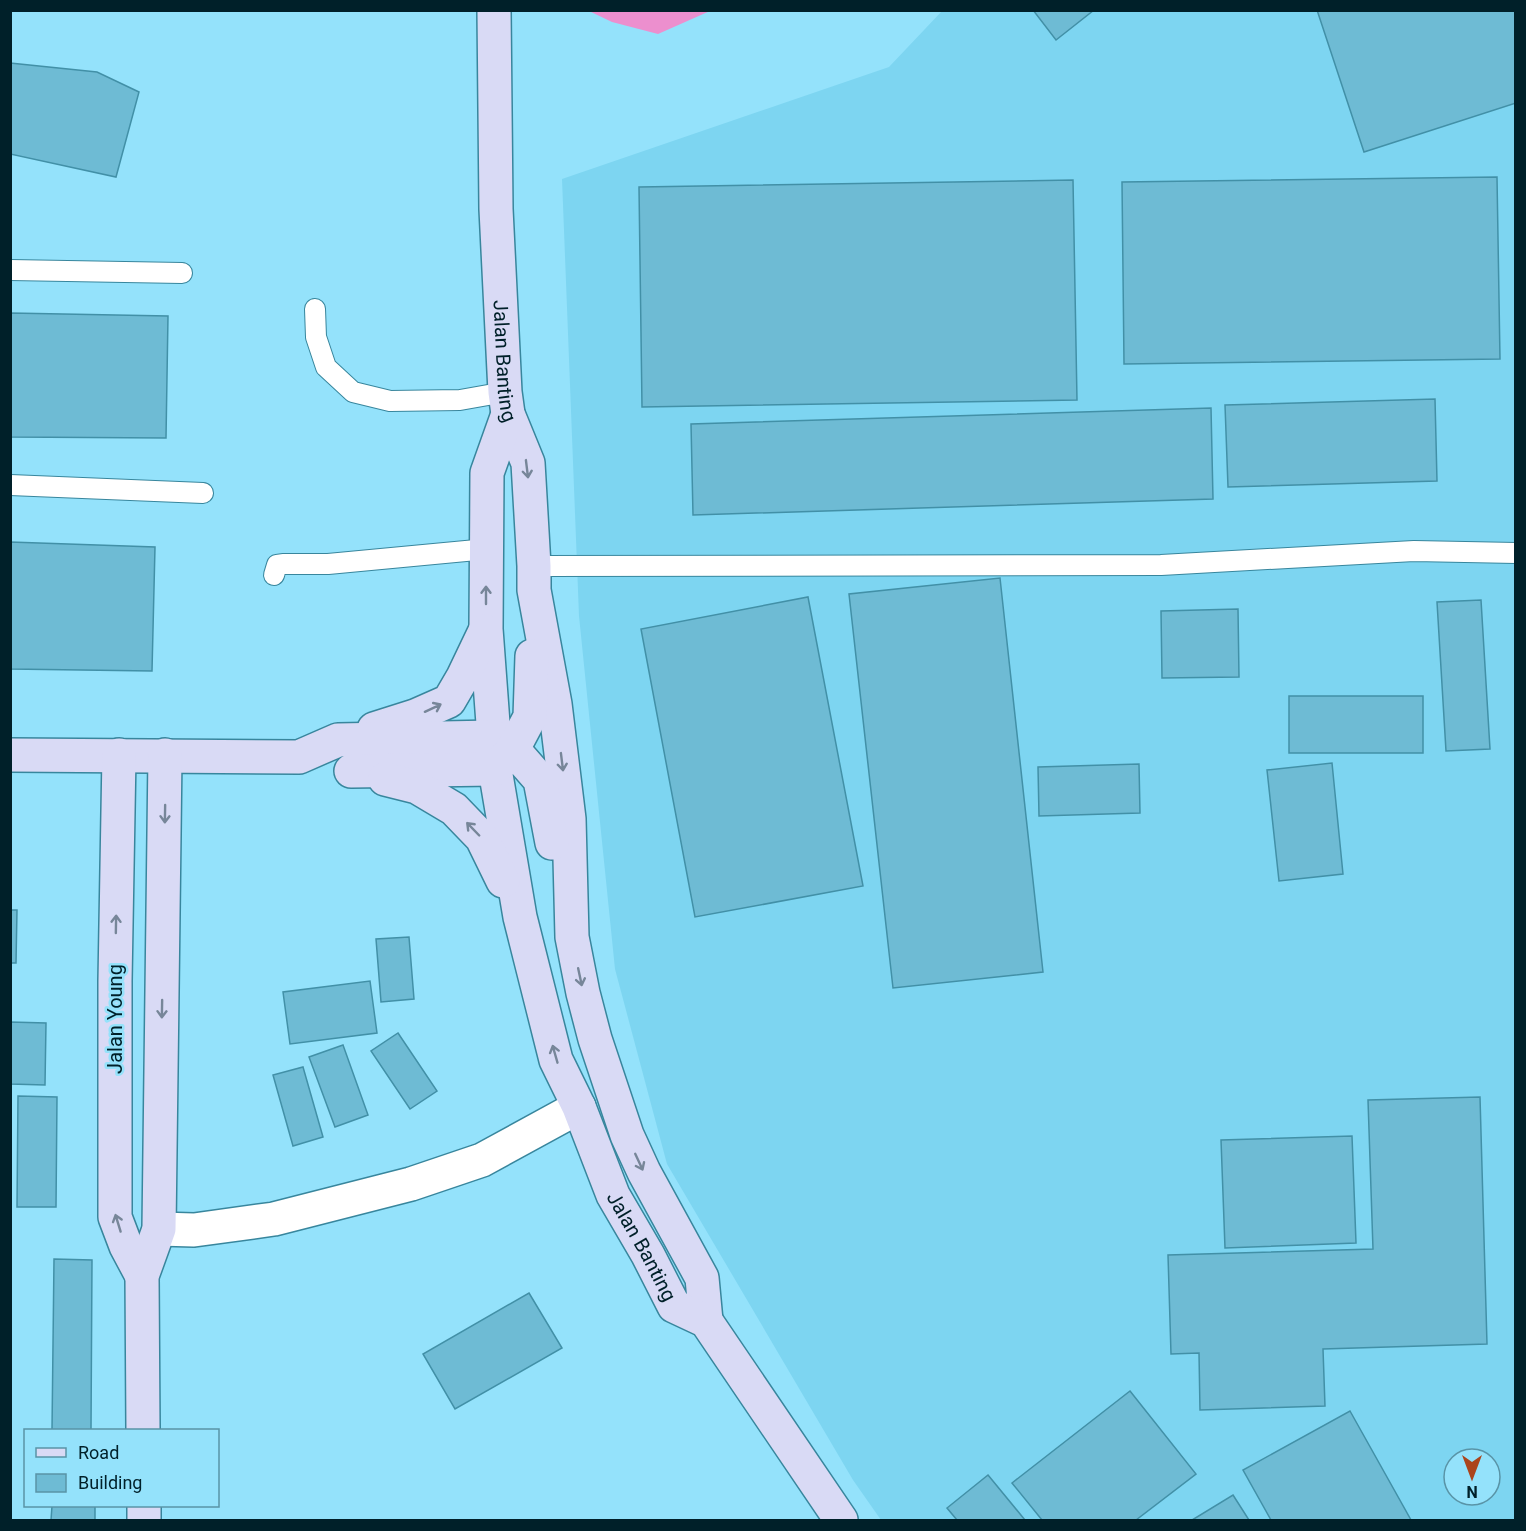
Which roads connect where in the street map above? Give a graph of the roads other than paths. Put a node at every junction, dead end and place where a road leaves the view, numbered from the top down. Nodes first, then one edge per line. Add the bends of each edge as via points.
1 (494, 10) edge
2 (10, 270) edge
3 (182, 273) dead end
4 (315, 309) dead end
5 (507, 403) junction
6 (10, 485) edge
7 (203, 493) dead end
8 (486, 549) junction
9 (1515, 553) edge
10 (273, 575) dead end
11 (534, 578) junction
12 (486, 629) junction
13 (338, 741) junction
14 (501, 752) junction
15 (10, 755) edge
16 (119, 755) junction
17 (165, 755) junction
18 (299, 757) junction
19 (351, 771) junction
20 (520, 917) junction
21 (572, 937) junction
22 (579, 1107) junction
23 (159, 1229) junction
24 (142, 1276) junction
25 (706, 1321) junction
26 (143, 1429) edge
27 (841, 1521) edge

1 - 5 main road, Jalan Banting via 496,209
2 - 3 lane
4 - 5 lane via 316,337 326,367 352,392 390,401
5 - 8 main road via 486,473
5 -> 11 main road, Jalan Banting via 528,463
6 - 7 lane
8 - 10 lane via 328,564 285,564 277,565
12 -> 8 main road
9 - 11 lane via 1414,551 1161,565
11 - 14 main road via 530,717
11 -> 21 main road, Jalan Banting via 569,819
13 -> 12 main road via 449,701
12 - 14 main road
13 - 14 main road
13 - 18 main road
14 - 19 main road
14 - 20 main road
14 - 21 main road via 540,780
15 - 16 main road
16 - 17 main road
24 -> 16 main road, Jalan Young via 115,1217
17 - 18 main road
17 -> 23 main road, Jalan Young
18 - 19 main road
20 -> 19 main road via 482,838 454,809 417,788
22 -> 20 main road, Jalan Banting via 556,1060
21 -> 25 main road via 595,1039 627,1135 702,1278
22 - 23 street via 482,1160 411,1184 273,1219 194,1230
22 - 25 main road, Jalan Banting via 613,1195 674,1306
23 - 24 main road, Jalan Young
24 - 26 main road, Jalan Young
25 - 27 main road

